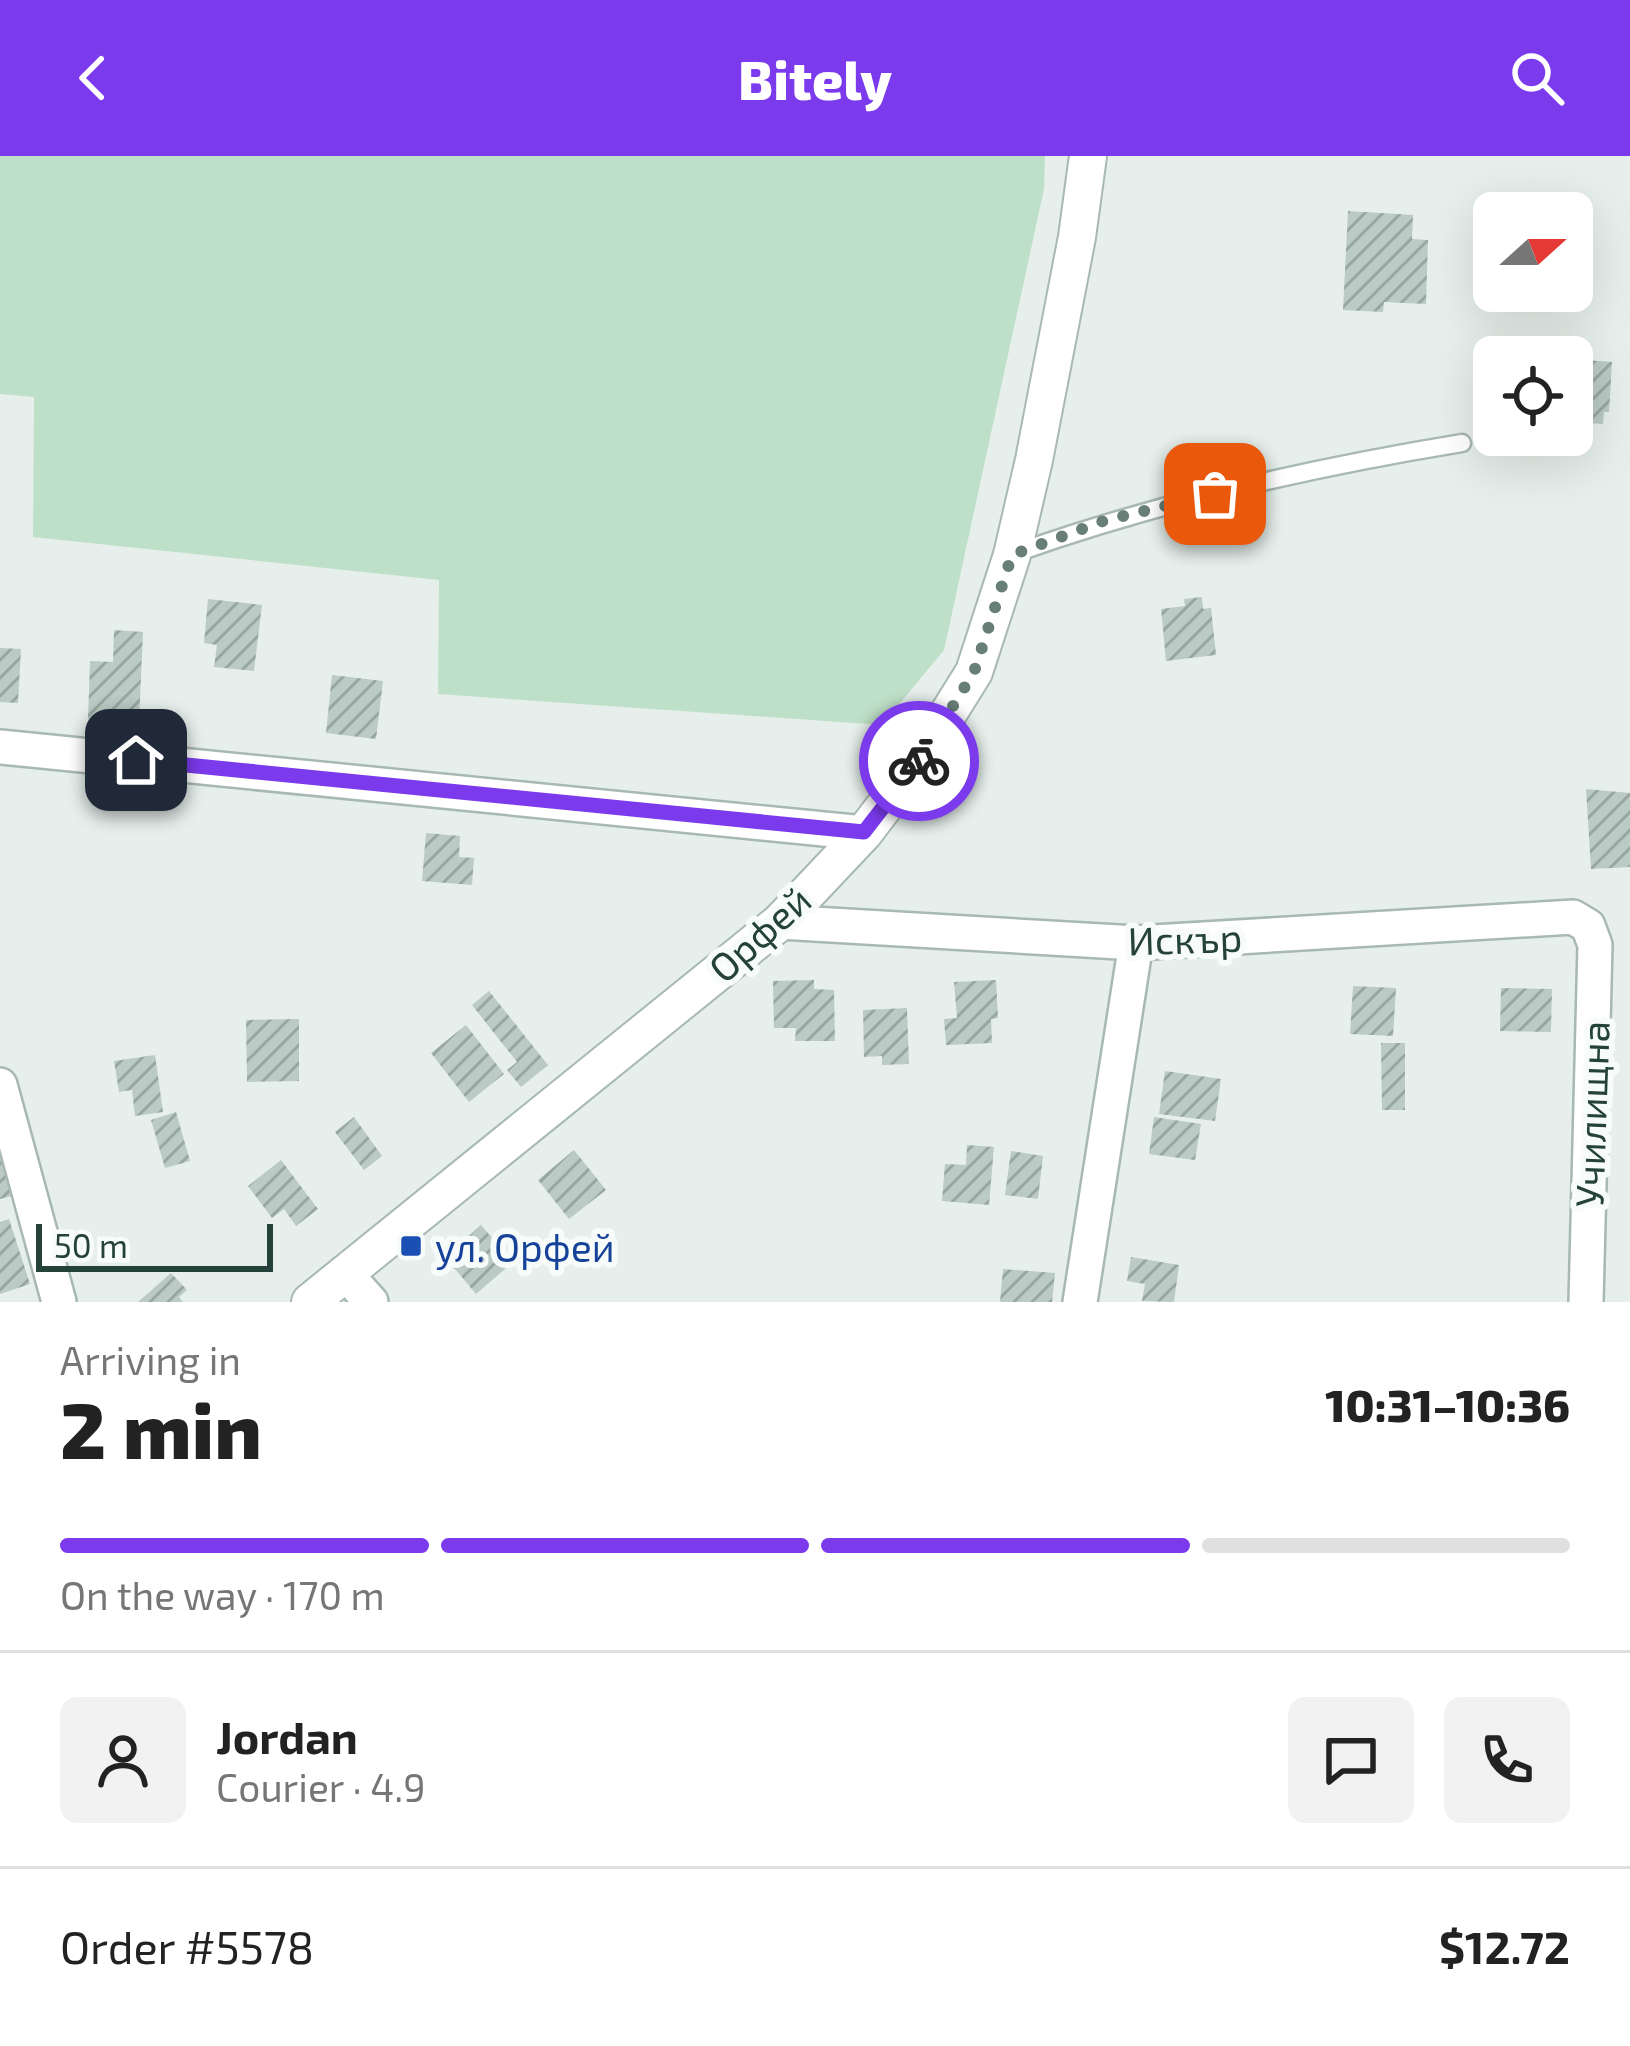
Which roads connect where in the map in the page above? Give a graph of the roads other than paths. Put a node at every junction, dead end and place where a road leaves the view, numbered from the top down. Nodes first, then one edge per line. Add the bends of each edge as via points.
1 (1088, 156) edge
2 (1462, 443) dead end
3 (1012, 555) junction
4 (0, 747) edge
5 (864, 832) junction
6 (780, 922) junction
7 (1588, 926) joint
8 (1136, 943) junction
9 (0, 1085) edge
10 (346, 1273) junction
11 (59, 1302) edge
12 (310, 1302) edge
13 (370, 1302) edge
14 (1080, 1302) edge
15 (1586, 1302) edge

1 - 3 street, Орфей
2 - 3 lane via 1323,466 1106,520
3 - 5 street, Орфей via 974,672
4 - 5 street
5 - 6 street, Орфей
6 - 8 street, Искър
6 - 10 street, Орфей
7 - 8 street, Искър via 1556,916
7 - 15 street, Училищна via 1595,963
8 - 14 street
9 - 11 street
10 - 12 street, Орфей
10 - 13 street

